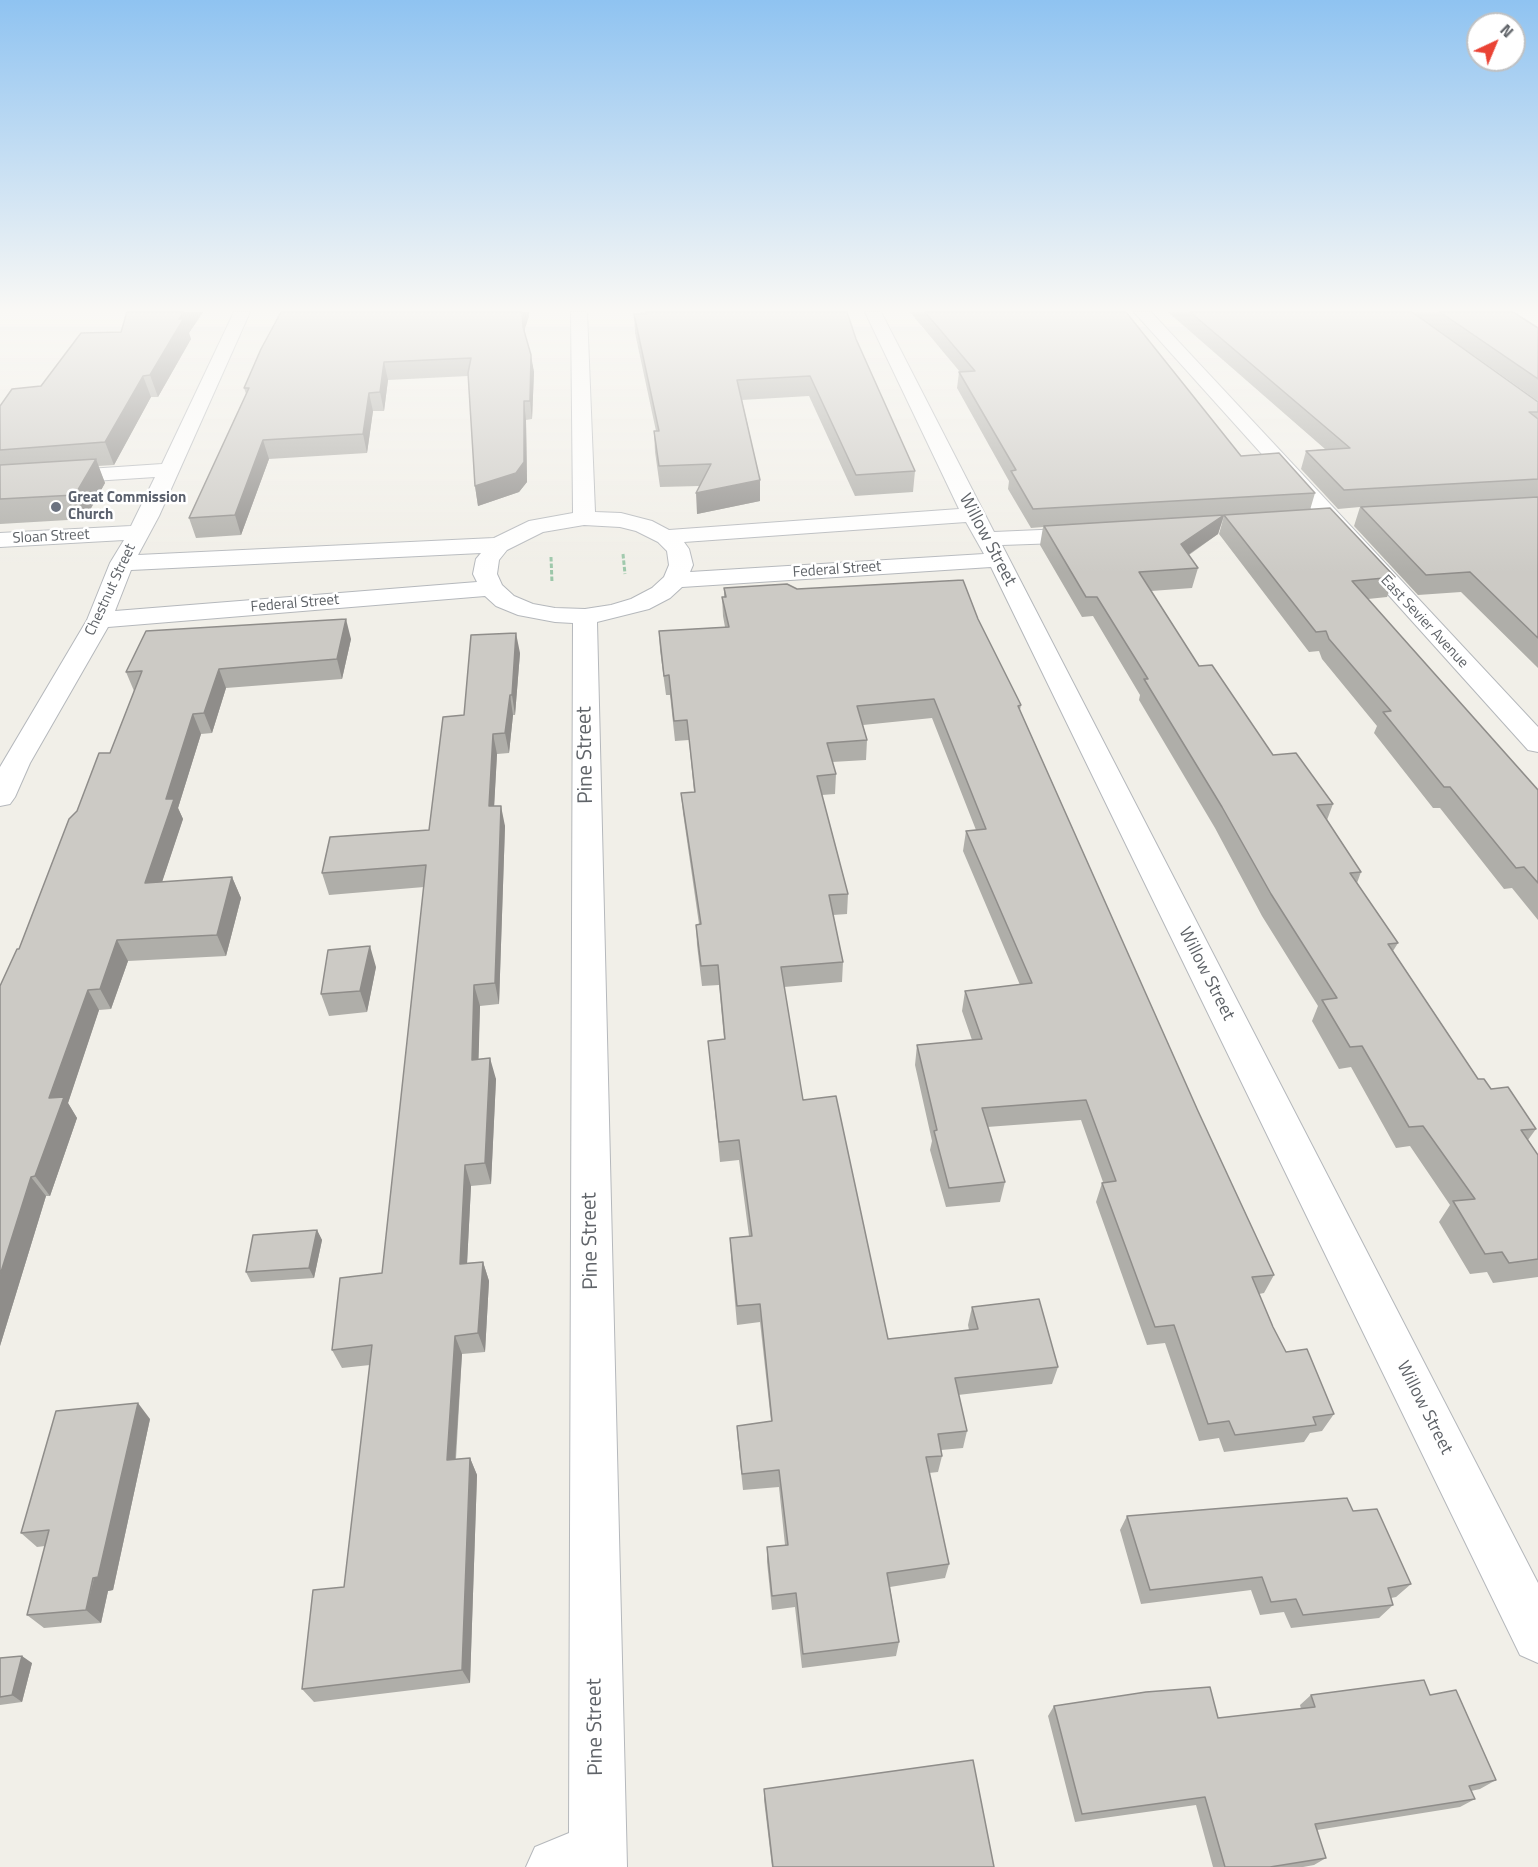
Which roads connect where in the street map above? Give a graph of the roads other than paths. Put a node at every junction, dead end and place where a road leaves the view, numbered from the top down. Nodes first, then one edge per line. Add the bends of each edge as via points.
1 (202, 399) edge
2 (582, 399) edge
3 (916, 399) edge
4 (1216, 399) edge
5 (169, 470) junction
6 (0, 481) edge
7 (973, 515) junction
8 (1363, 516) edge
9 (585, 518) junction
10 (1317, 519) junction
11 (139, 532) junction
12 (1104, 534) edge
13 (666, 537) junction
14 (0, 540) edge
15 (499, 545) junction
16 (993, 550) junction
17 (122, 563) junction
18 (675, 580) junction
19 (491, 588) junction
20 (570, 615) junction
21 (99, 620) junction
22 (1538, 744) edge
23 (8, 764) edge
24 (0, 797) edge
25 (1538, 1637) edge
26 (583, 1862) edge

1 - 5 street, Chestnut Street
2 - 9 street
3 - 7 street, Willow Street
4 - 10 street, East Sevier Avenue
5 - 6 street
5 - 11 street, Chestnut Street
7 - 13 street
7 - 16 street, Willow Street
8 - 10 street
9 - 13 street via 621,520
9 - 15 street via 548,524
10 - 22 street, East Sevier Avenue
11 - 14 street, Sloan Street
11 - 17 street, Chestnut Street
12 - 16 street, Federal Street
13 - 18 street via 678,549 681,565
15 - 17 street
15 - 19 street via 488,559 485,574
16 - 18 street, Federal Street
16 - 25 street, Willow Street
17 - 21 street, Chestnut Street
18 - 20 street via 661,593 627,608
19 - 20 street via 528,610
19 - 21 street, Federal Street
20 - 26 street, Pine Street
21 - 23 street, Chestnut Street
23 - 24 street, Chestnut Street

